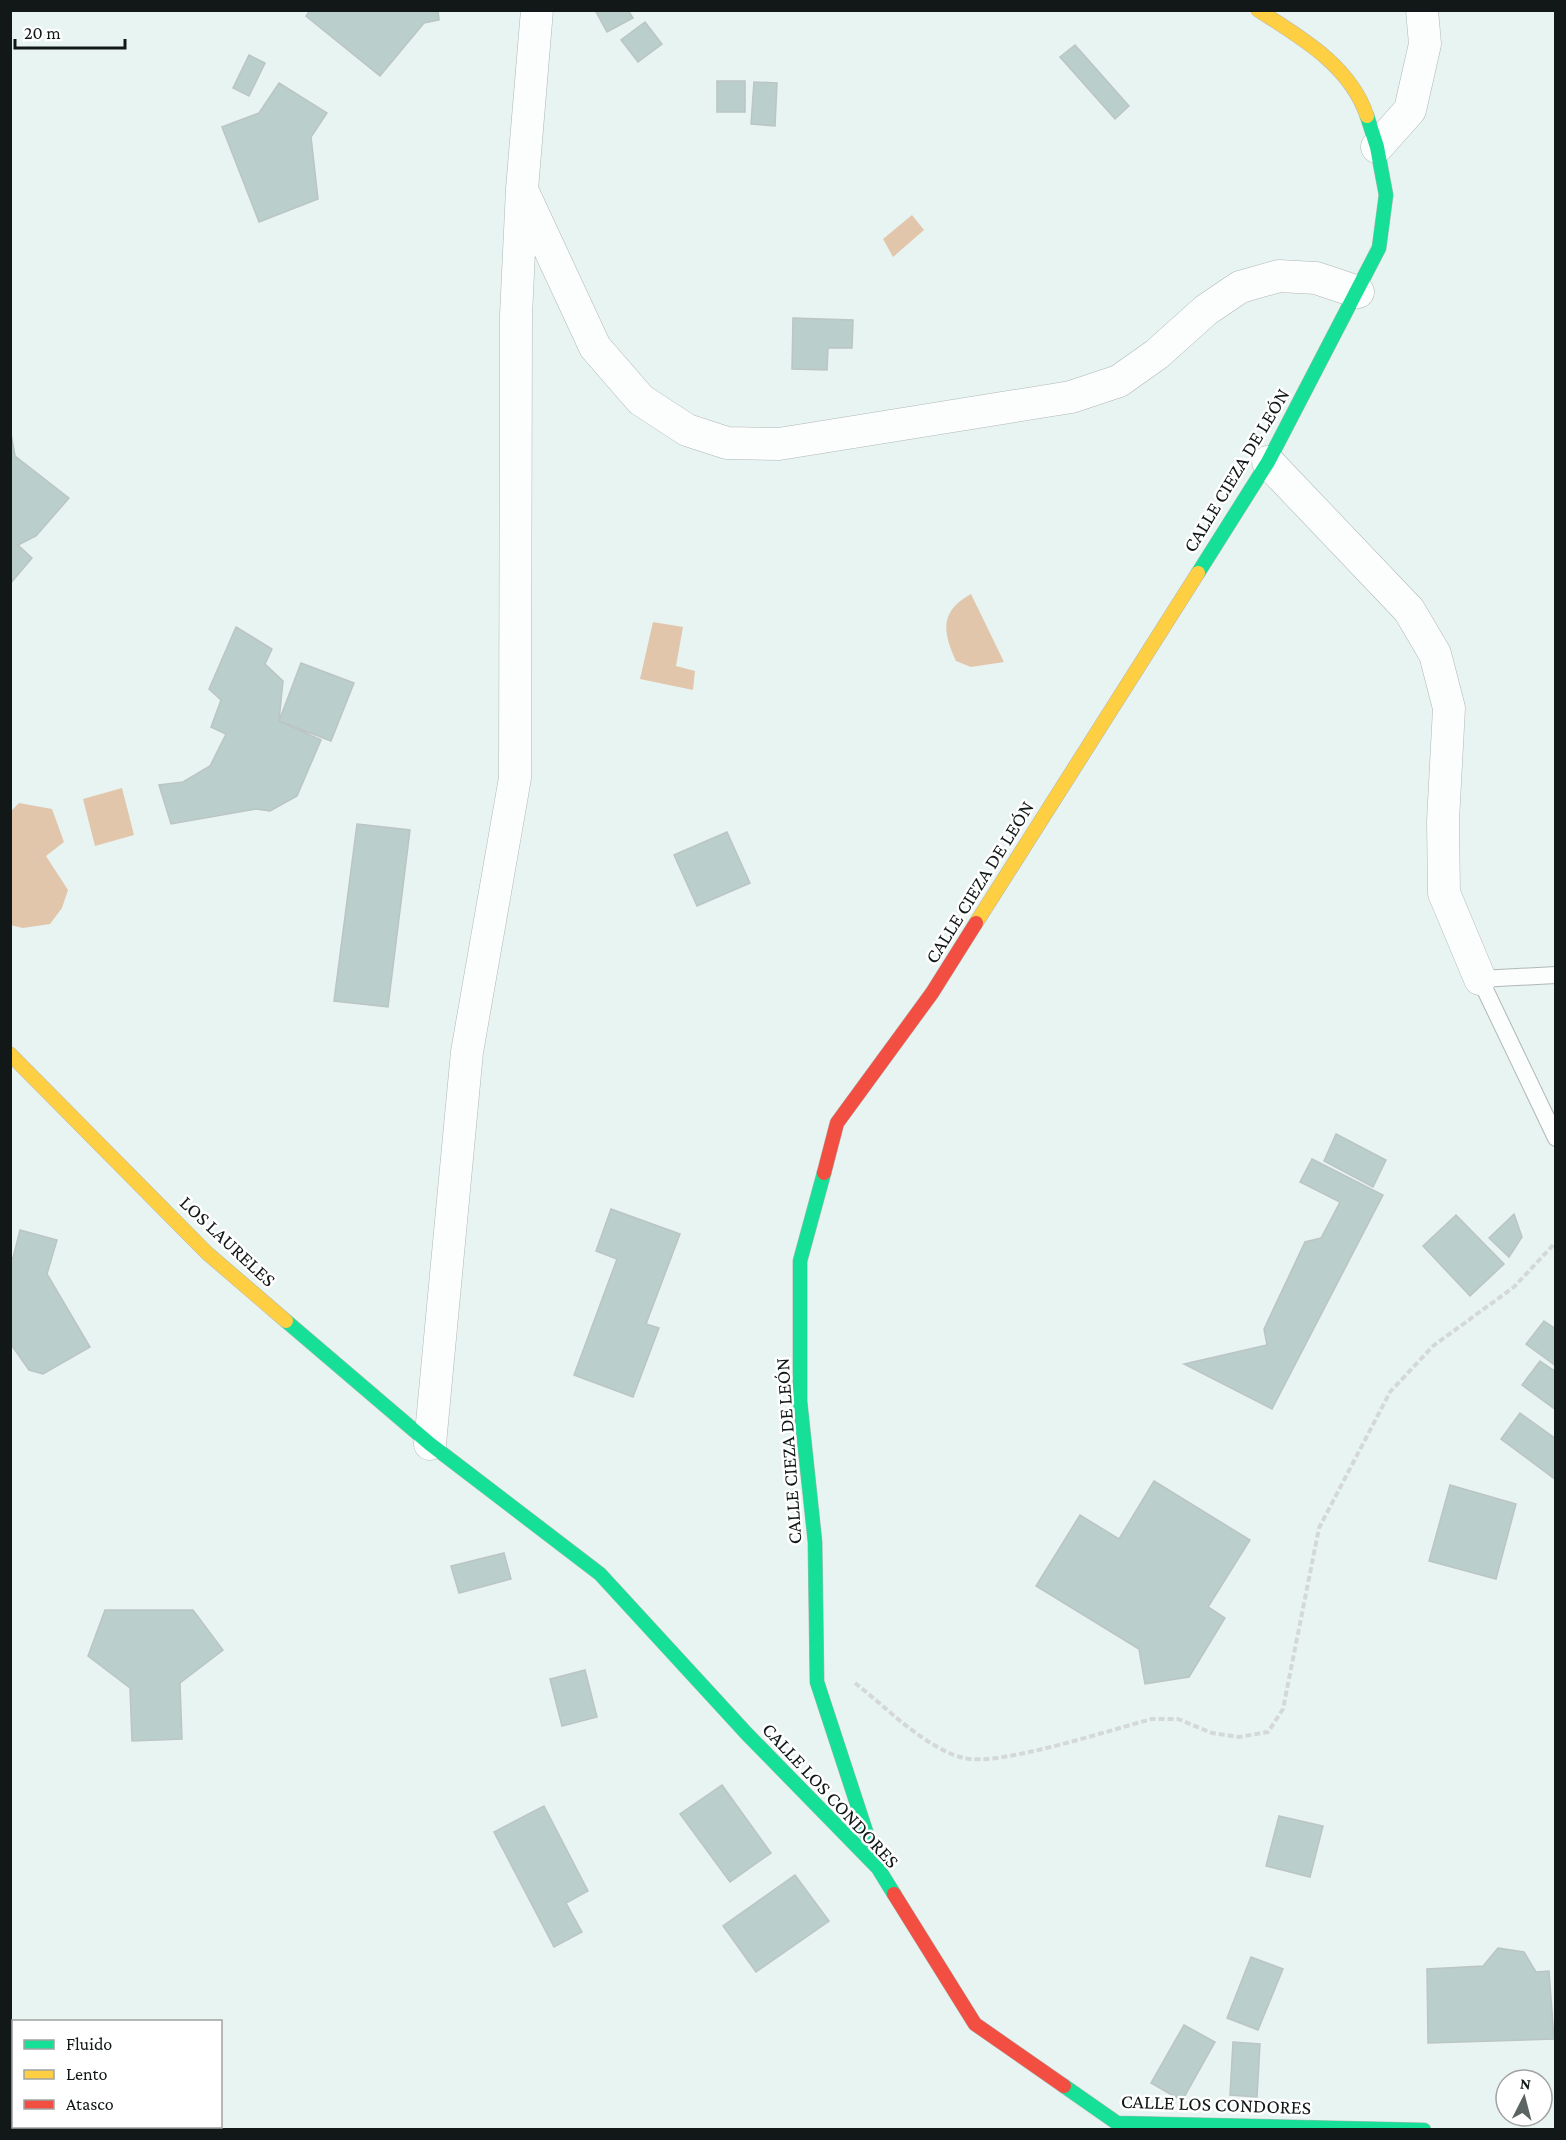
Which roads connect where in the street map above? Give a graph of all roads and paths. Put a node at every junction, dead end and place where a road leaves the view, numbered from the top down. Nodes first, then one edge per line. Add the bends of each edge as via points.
1 (537, 10) edge
2 (1258, 10) edge
3 (1422, 10) edge
4 (1377, 147) junction
5 (522, 189) junction
6 (1358, 292) junction
7 (1268, 462) junction
8 (1556, 975) edge
9 (1480, 979) junction
10 (10, 1054) edge
11 (1556, 1138) edge
12 (1556, 1242) edge
13 (430, 1444) junction
14 (817, 1653) junction
15 (878, 1868) junction
16 (1424, 2130) edge

1 - 5 street
2 - 4 street, CALLE CIEZA DE LEÓN via 1310,43 1344,75 1365,111
3 - 4 street via 1425,44 1410,110
4 - 6 street, CALLE CIEZA DE LEÓN via 1386,195 1379,248
5 - 6 street via 595,346 641,400 687,430 728,444 779,444 1071,397 1119,381 1240,286 1280,276 1316,278
5 - 13 street via 516,315 515,778 467,1052
6 - 7 street, CALLE CIEZA DE LEÓN
7 - 9 street via 1409,610 1435,654 1449,708 1444,893
7 - 14 street, CALLE CIEZA DE LEÓN via 932,993 837,1123 800,1262 800,1401 815,1542
8 - 9 lane
9 - 11 lane
10 - 13 street, LOS LAURELES via 207,1253
12 - 14 path via 1514,1287 1434,1346 1390,1392 1319,1528 1283,1709 1268,1732 1239,1737 1212,1733 1178,1719 1152,1719 993,1760 964,1758 932,1744
13 - 15 street, CALLE LOS CONDORES via 600,1574 747,1734
14 - 15 street, CALLE CIEZA DE LEÓN via 817,1682
15 - 16 street, CALLE LOS CONDORES via 975,2024 1117,2123

